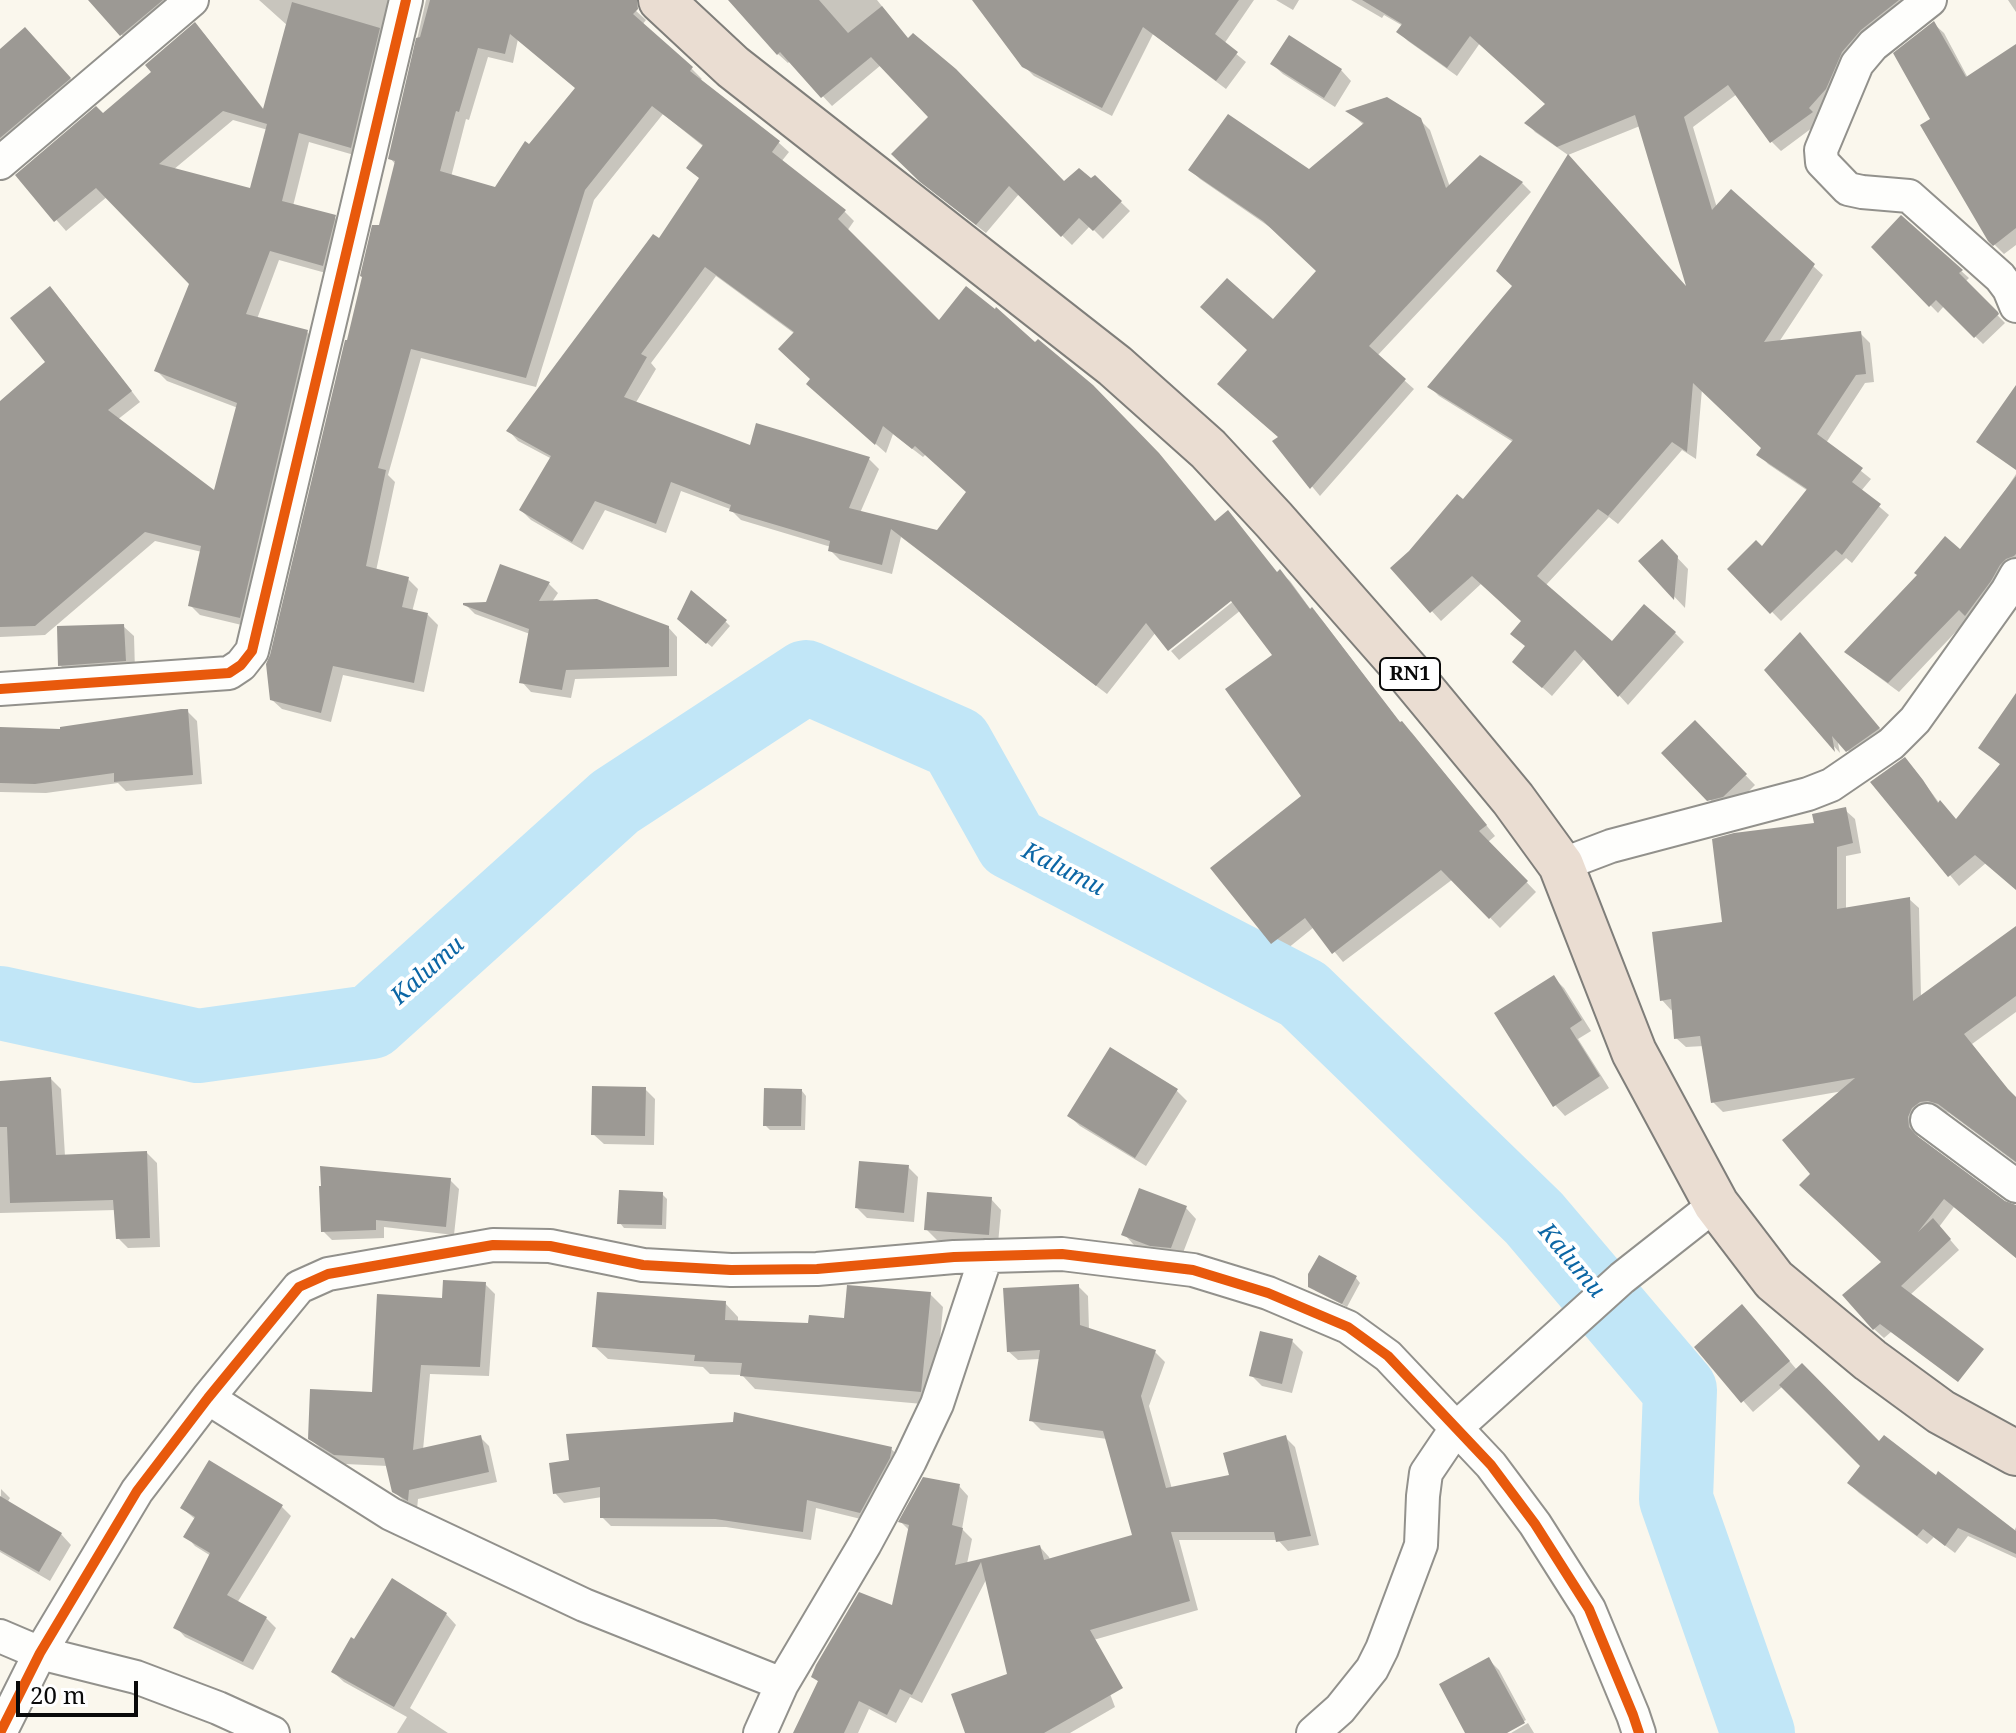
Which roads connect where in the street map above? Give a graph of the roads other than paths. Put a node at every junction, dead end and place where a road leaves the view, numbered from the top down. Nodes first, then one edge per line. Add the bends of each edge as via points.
1 (192, 0) edge
2 (406, 0) edge
3 (661, 0) edge
4 (1930, 0) edge
5 (0, 163) edge
6 (2016, 306) edge
7 (2013, 588) edge
8 (0, 689) edge
9 (1561, 865) junction
10 (1927, 1120) dead end
11 (2016, 1186) edge
12 (1716, 1204) junction
13 (986, 1256) junction
14 (208, 1398) junction
15 (1457, 1427) junction
16 (2016, 1453) edge
17 (0, 1636) edge
18 (40, 1653) junction
19 (782, 1684) junction
20 (0, 1733) edge
21 (273, 1733) edge
22 (760, 1733) edge
23 (1313, 1733) edge
24 (1639, 1733) edge

1 - 5 street
2 - 8 street via 252,651 229,673
3 - 9 highway, RN1 via 733,67 1115,366 1208,449 1407,671
4 - 6 street via 1857,64 1821,150 1822,162 1848,189 1909,196 2000,277
7 - 9 street via 1915,720 1891,744 1831,785 1611,846
9 - 12 highway, RN1 via 1634,1052
10 - 11 street
12 - 15 street via 1622,1278
12 - 16 highway, RN1 via 1774,1280 1858,1350 1941,1412
13 - 14 street via 731,1270 643,1265 550,1246 493,1245 328,1274 299,1287
13 - 15 street via 1062,1254 1193,1270 1268,1293 1348,1327 1388,1356
13 - 19 street via 937,1404 910,1461
14 - 18 street via 137,1491
14 - 19 street via 391,1514 584,1605
15 - 23 street via 1426,1473 1421,1545 1382,1649 1340,1709
15 - 24 street via 1535,1524 1589,1609
17 - 18 street
18 - 20 street
18 - 21 street via 136,1677
19 - 22 street

